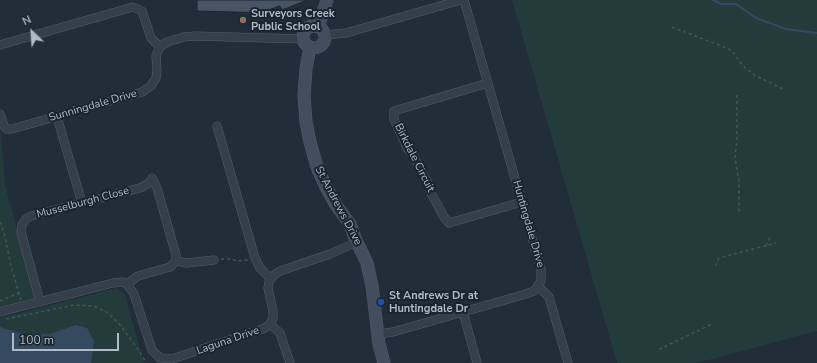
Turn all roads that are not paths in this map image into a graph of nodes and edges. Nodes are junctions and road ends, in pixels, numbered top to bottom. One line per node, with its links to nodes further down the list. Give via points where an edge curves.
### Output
1 (327, 0): 4 (street)
2 (461, 0): 4 (street, via 346,33)
3 (464, 0): 8 (street, Huntingdale Drive)
4 (321, 31): 5 (street, via 312,26 304,32); 5 (street, via 324,41 320,46)
5 (303, 39): 7 (street, via 191,36 166,42); 14 (street, St Andrews Drive, via 306,122 311,147 326,187 350,224)
6 (0, 45): 7 (street, via 136,5 142,11 150,38)
7 (160, 47): 10 (street, Sunningdale Drive, via 156,56 156,78 147,90)
8 (488, 83): 12 (street, Huntingdale Drive); 12 (street, Birkdale Circuit, via 394,110 394,119 449,224)
9 (0, 114): 10 (street, Sunningdale Drive, via 3,124 9,129)
10 (57, 117): 13 (street)
11 (217, 126): 17 (street, via 255,258 260,268)
12 (522, 202): 19 (street, Huntingdale Drive, via 541,269)
13 (82, 203): 16 (street, Musselburgh Close, via 140,188 152,178 157,188); 20 (street, Musselburgh Close, via 28,217 22,225 21,232)
14 (357, 242): 17 (street, via 330,254 280,270); 24 (street, St Andrews Drive, via 369,270)
15 (214, 260): 16 (street)
16 (176, 261): 18 (street, via 170,267 140,276)
17 (271, 279): 23 (street, Laguna Drive, via 268,292 273,318)
18 (127, 284): 20 (street, via 118,282); 25 (street, Laguna Drive, via 134,294 150,345)
19 (538, 286): 21 (street, via 526,294); 29 (street, via 549,297)
20 (40, 302): 22 (street, via 23,306)
21 (463, 312): 24 (street); 28 (street)
22 (3, 316)
23 (270, 324): 25 (street, Laguna Drive, via 261,330 172,359); 26 (street, via 280,333)
24 (378, 334): 27 (street, St Andrews Drive)
25 (160, 360)
26 (290, 363)
27 (384, 363)
28 (478, 363)
29 (568, 363)

